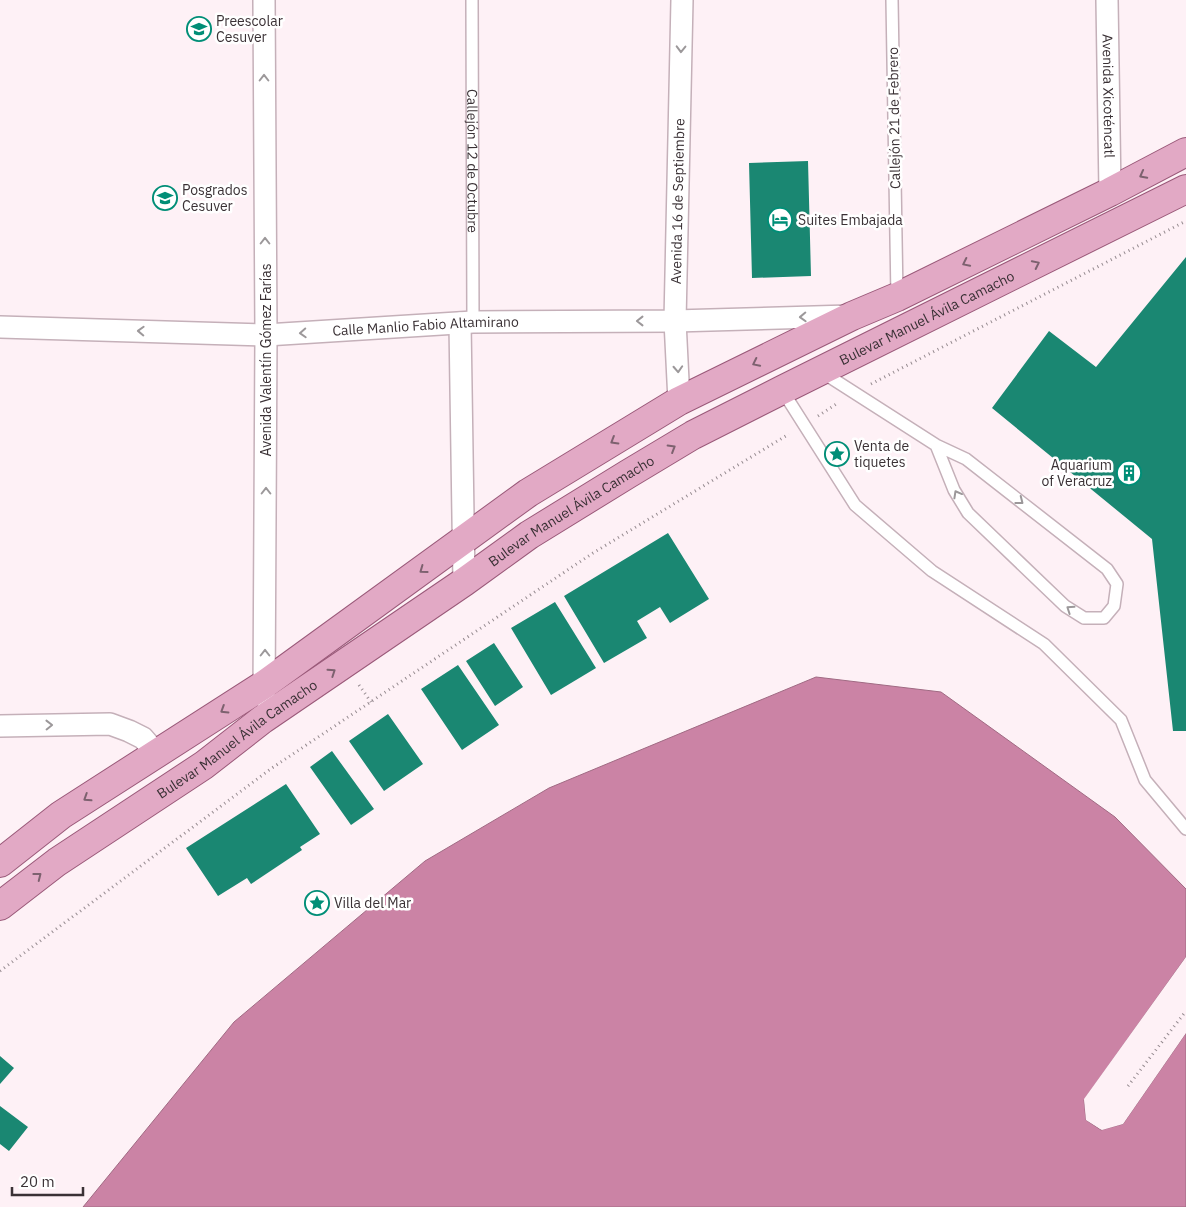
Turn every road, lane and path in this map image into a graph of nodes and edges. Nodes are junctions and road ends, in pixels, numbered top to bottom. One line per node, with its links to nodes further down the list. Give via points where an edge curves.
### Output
1 (264, 0): 15 (street, Avenida Valentín Gómez Farías, one-way to 1)
2 (472, 0): 13 (lane, Callejón 12 de Octubre)
3 (682, 0): 12 (street, Avenida 16 de Septiembre, one-way to 12)
4 (892, 0): 10 (lane, Callejón 21 de Febrero)
5 (1107, 0): 8 (street, Avenida Xicoténcatl)
6 (1186, 152): 8 (main road, Bulevar Manuel Ávila Camacho, one-way to 8)
7 (1186, 189): 16 (main road, Bulevar Manuel Ávila Camacho, one-way to 7)
8 (1110, 192): 10 (main road, Bulevar Manuel Ávila Camacho, one-way to 10)
9 (1186, 221): 18 (path)
10 (897, 297): 11 (main road, Bulevar Manuel Ávila Camacho)
11 (852, 316): 12 (street, Calle Manlio Fabio Altamirano, one-way to 12); 19 (main road, Bulevar Manuel Ávila Camacho, one-way to 19)
12 (675, 321): 13 (street, Calle Manlio Fabio Altamirano, one-way to 13); 19 (street, Avenida 16 de Septiembre, one-way to 19)
13 (466, 322): 15 (street, Calle Manlio Fabio Altamirano, one-way to 15); 22 (street, Callejón 12 de Octubre)
14 (0, 327): 15 (street, Calle Manlio Fabio Altamirano, one-way to 14)
15 (266, 335): 24 (street, Avenida Valentín Gómez Farías, one-way to 15)
16 (819, 371): 17 (main road, Bulevar Manuel Ávila Camacho); 18 (lane)
17 (782, 390): 20 (lane); 23 (main road, Bulevar Manuel Ávila Camacho, one-way to 17, via 529,535 628,474 693,435)
18 (854, 392): 20 (path); 21 (lane)
19 (680, 401): 22 (main road, Bulevar Manuel Ávila Camacho, one-way to 22, via 528,493)
20 (804, 425): 28 (lane, via 855,505 932,571 1044,644 1120,720 1145,780); 31 (path, via 593,553 272,768)
21 (936, 445): 21 (lane, one-way to 21, via 966,459 1107,569 1117,584 1114,606 1104,618 1084,618 1065,606 968,513 954,490)
22 (463, 541): 23 (street, Callejón 12 de Octubre); 24 (main road, Bulevar Manuel Ávila Camacho, one-way to 24)
23 (464, 582): 25 (main road, Bulevar Manuel Ávila Camacho, one-way to 23)
24 (265, 684): 25 (street, Avenida Valentín Gómez Farías); 27 (main road, Bulevar Manuel Ávila Camacho, one-way to 27)
25 (263, 720): 30 (main road, Bulevar Manuel Ávila Camacho, one-way to 25, via 57,862 204,765)
26 (0, 726): 27 (street, one-way to 27, via 110,724 143,738)
27 (156, 753): 29 (main road, Bulevar Manuel Ávila Camacho, one-way to 29, via 61,815)
28 (1186, 829)
29 (0, 863)
30 (0, 906)
31 (0, 971)
32 (1186, 1011): 33 (path)
33 (1128, 1086)

